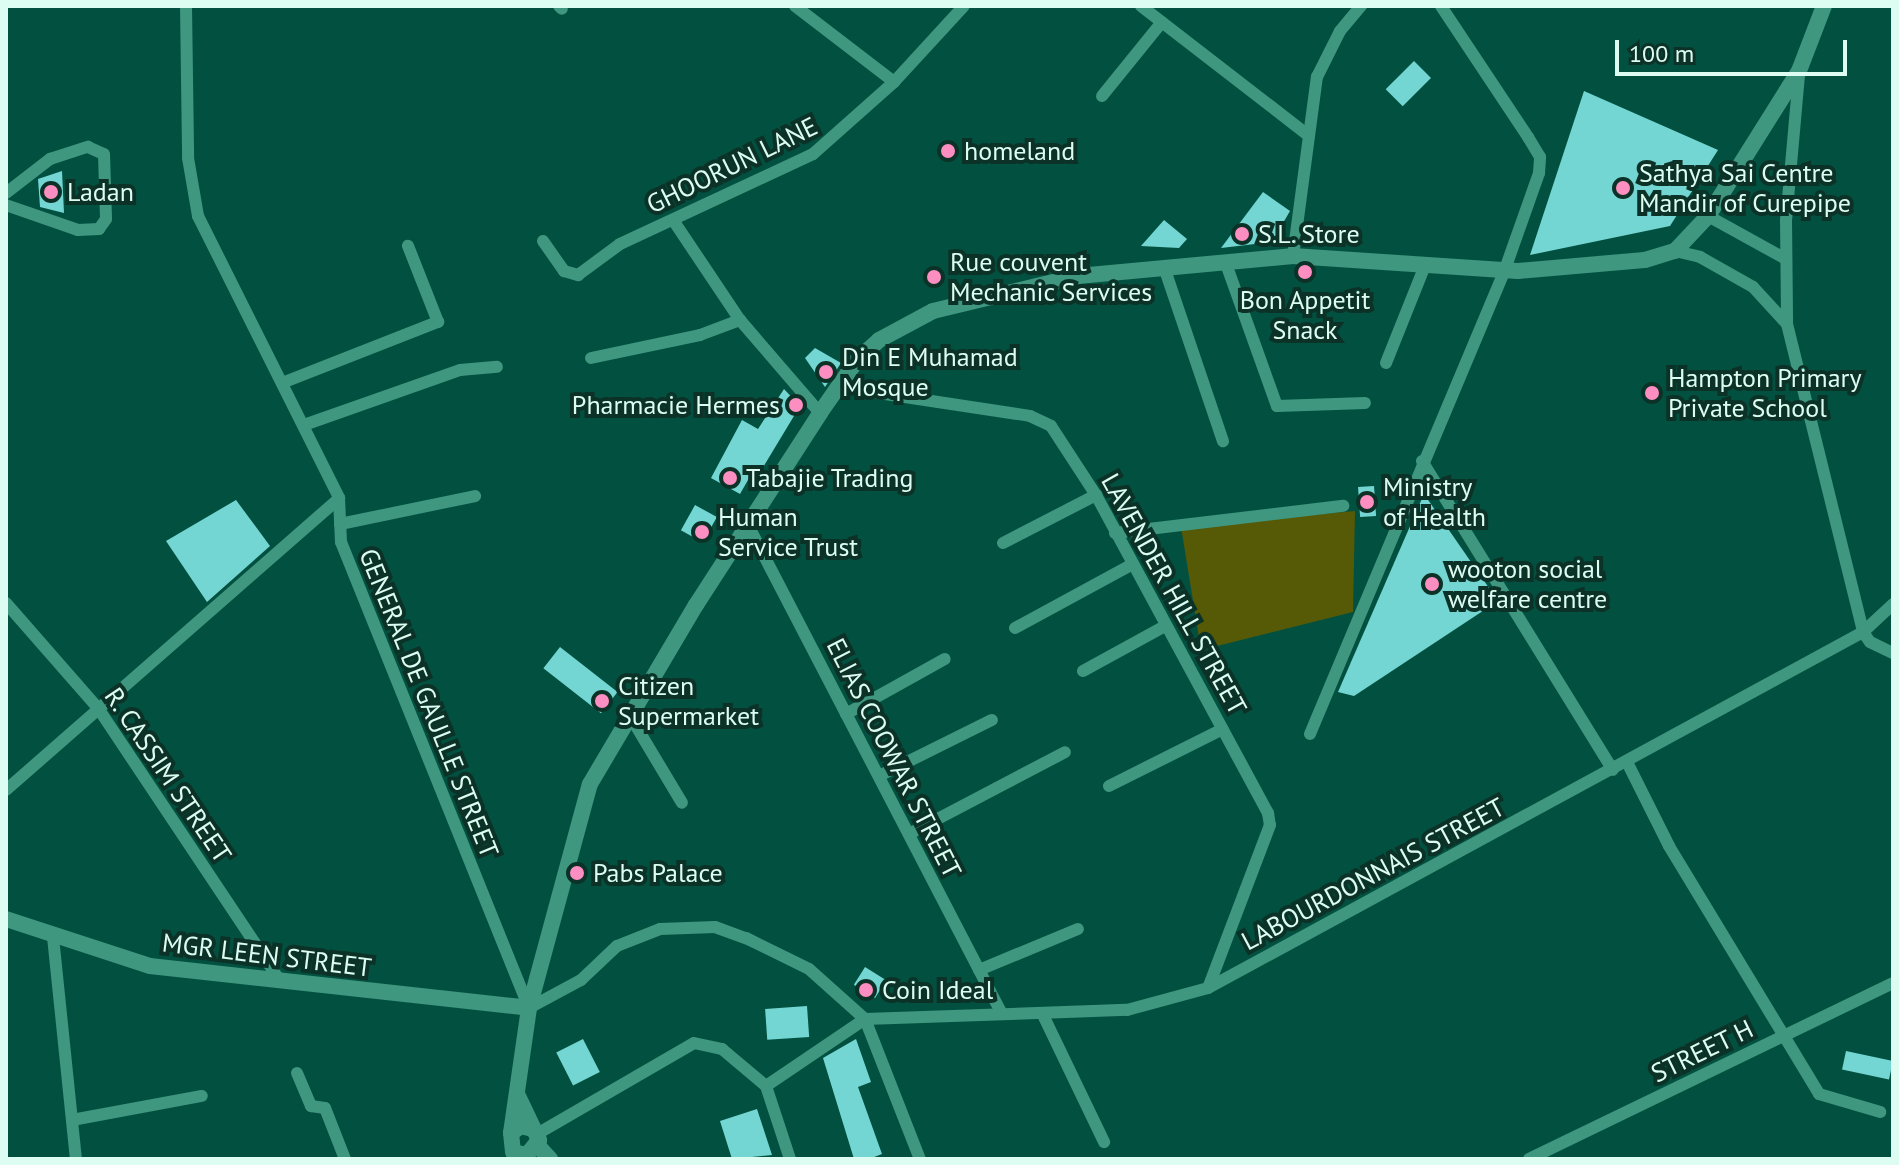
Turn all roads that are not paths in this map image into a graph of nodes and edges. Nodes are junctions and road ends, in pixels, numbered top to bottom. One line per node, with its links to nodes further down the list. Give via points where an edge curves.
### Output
1 (186, 6): 31 (street, GENERAL DE GAULLE STREET, via 191,192 198,216)
2 (795, 6): 10 (street)
3 (964, 6): 10 (street, GHOORUN LANE)
4 (1141, 6): 8 (street)
5 (1361, 6): 12 (street, via 1321,62)
6 (1441, 6): 25 (street, via 1540,157)
7 (1824, 6): 9 (main road)
8 (1162, 22): 11 (street); 12 (street)
9 (1799, 71): 15 (main road); 21 (street)
10 (894, 82): 16 (street, GHOORUN LANE, via 813,154)
11 (1102, 96)
12 (1309, 136): 20 (street)
13 (6, 193): 14 (street, via 50,159 88,147 104,154 106,219 99,229 78,230)
14 (6, 205)
15 (1708, 216): 19 (main road); 21 (street)
16 (673, 220): 17 (street, GHOORUN LANE, via 620,244 578,275 564,271); 26 (street)
17 (543, 241)
18 (408, 246): 31 (street, via 438,322)
19 (1675, 251): 25 (main road, via 1645,260); 27 (street, via 1700,257 1753,287)
20 (1293, 256): 22 (main road); 24 (main road)
21 (1786, 259): 27 (street)
22 (1225, 261): 23 (main road); 33 (street, via 1277,406)
23 (1164, 267): 32 (main road, via 1035,284 933,311 879,340); 36 (street)
24 (1424, 268): 25 (main road); 29 (street)
25 (1504, 272): 37 (street)
26 (740, 320): 28 (street, via 700,335); 34 (street)
27 (1787, 324): 51 (street)
28 (591, 358)
29 (1386, 363)
30 (497, 367): 35 (street, via 460,370)
31 (282, 383): 35 (street, GENERAL DE GAULLE STREET)
32 (839, 387): 34 (main road); 38 (street, LAVENDER HILL STREET, via 1030,416 1051,426)
33 (1365, 403)
34 (820, 413): 43 (main road)
35 (304, 425): 40 (street, GENERAL DE GAULLE STREET)
36 (1223, 441)
37 (1422, 461): 60 (street); 63 (street)
38 (1096, 495): 44 (street, LAVENDER HILL STREET); 45 (street)
39 (475, 496): 42 (street)
40 (339, 498): 42 (street, GENERAL DE GAULLE STREET); 55 (street)
41 (1343, 506): 44 (street)
42 (340, 524): 76 (street, GENERAL DE GAULLE STREET, via 341,542)
43 (748, 525): 56 (street, ELIAS COOWAR STREET); 57 (main road)
44 (1115, 533): 46 (street, LAVENDER HILL STREET)
45 (1003, 543)
46 (1131, 565): 49 (street, LAVENDER HILL STREET); 50 (street)
47 (6, 603): 55 (street, R. CASSIM STREET)
48 (1893, 604): 51 (street, LABOURDONNAIS STREET)
49 (1163, 627): 54 (street); 59 (street, LAVENDER HILL STREET)
50 (1015, 628)
51 (1863, 632): 52 (street, via 1870,642); 62 (street, LABOURDONNAIS STREET)
52 (1893, 653)
53 (945, 659): 56 (street)
54 (1083, 671)
55 (98, 708): 66 (street); 73 (street, R. CASSIM STREET)
56 (846, 714): 64 (street, ELIAS COOWAR STREET)
57 (630, 716): 67 (street); 76 (main road, via 590,784 578,818)
58 (992, 720): 64 (street)
59 (1223, 729): 65 (street); 75 (street, LAVENDER HILL STREET, via 1260,794 1270,825)
60 (1310, 734)
61 (1065, 752): 68 (street)
62 (1627, 762): 63 (street, LABOURDONNAIS STREET); 80 (street, via 1669,846)
63 (1613, 770): 75 (street, LABOURDONNAIS STREET)
64 (879, 776): 68 (street, ELIAS COOWAR STREET)
65 (1109, 786)
66 (6, 790)
67 (682, 803)
68 (909, 834): 72 (street, ELIAS COOWAR STREET)
69 (6, 919): 71 (main road, MGR LEEN STREET)
70 (1078, 929): 72 (street)
71 (53, 937): 73 (main road, MGR LEEN STREET, via 150,966); 86 (street)
72 (979, 970): 77 (street, ELIAS COOWAR STREET)
73 (281, 982): 76 (main road, MGR LEEN STREET)
74 (1893, 983): 80 (street, STREET H)
75 (1208, 988): 78 (street, LABOURDONNAIS STREET, via 1127,1010)
76 (529, 1008): 79 (street, via 581,980 617,946 687,925 715,927 798,963 833,986); 83 (main road)
77 (1001, 1012): 78 (street, LABOURDONNAIS STREET); 79 (street, LABOURDONNAIS STREET)
78 (1043, 1015): 88 (street)
79 (865, 1019): 82 (street); 94 (street)
80 (1785, 1035): 85 (street, via 1819,1094); 95 (street, STREET H)
81 (297, 1073): 91 (street, via 311,1106 325,1108)
82 (766, 1086): 87 (street, via 722,1049 694,1043); 93 (street)
83 (518, 1095): 87 (main road); 89 (main road)
84 (202, 1096): 86 (street)
85 (1880, 1112)
86 (72, 1120): 90 (street)
87 (536, 1136): 89 (main road, via 521,1126); 89 (main road, via 527,1155); 92 (main road)
88 (1104, 1142)
89 (508, 1146)
90 (76, 1159)
91 (345, 1159)
92 (550, 1159)
93 (790, 1159)
94 (920, 1159)
95 (1529, 1159)

